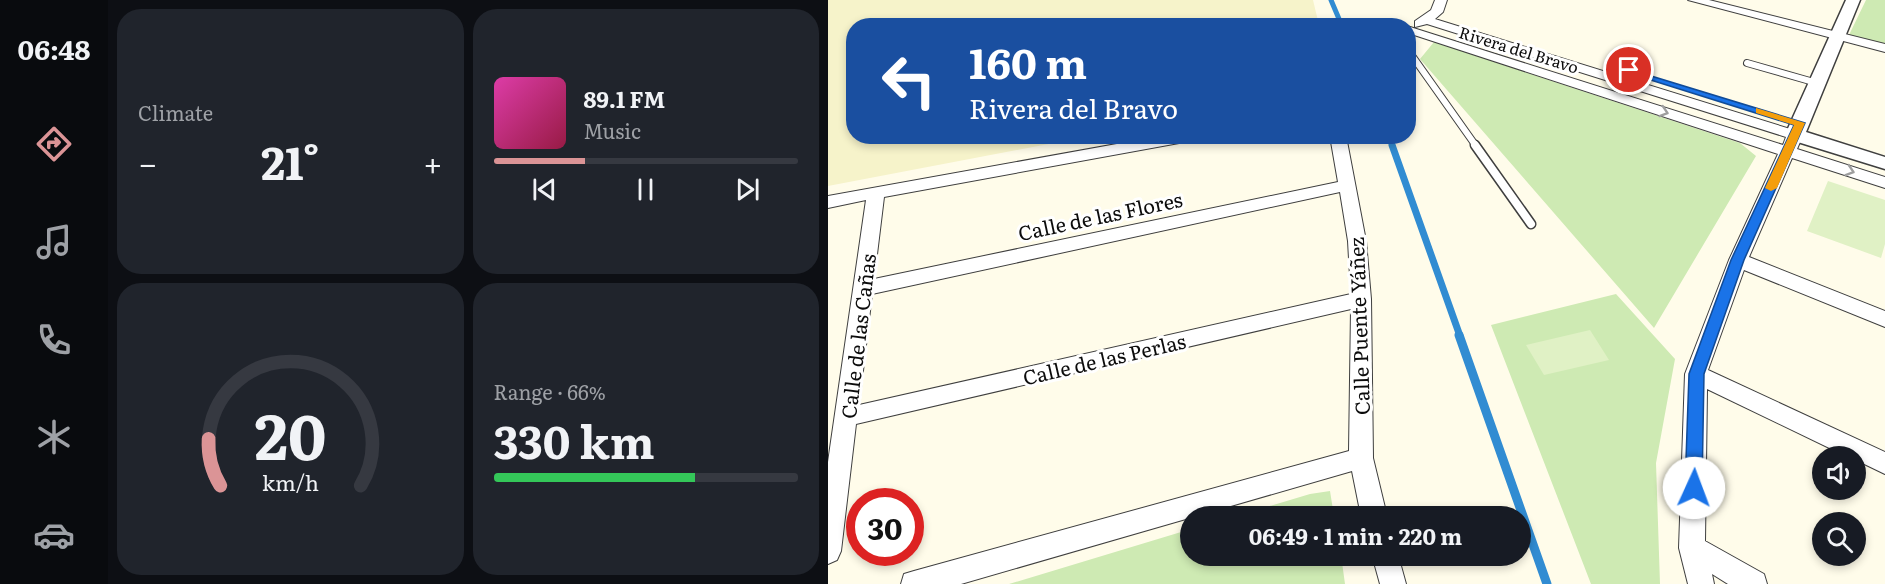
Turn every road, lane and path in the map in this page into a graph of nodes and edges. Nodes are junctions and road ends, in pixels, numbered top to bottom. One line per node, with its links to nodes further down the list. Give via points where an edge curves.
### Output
1 (1694, 0): 6 (street)
2 (1853, 0): 6 (street)
3 (1435, 11): 4 (street, Rivera del Bravo); 11 (street, Rivera del Bravo)
4 (1416, 24)
5 (1416, 31): 11 (street, one-way to 11)
6 (1838, 36): 7 (street); 10 (street)
7 (1885, 48)
8 (1416, 61): 20 (lane)
9 (1747, 63): 10 (lane)
10 (1817, 83): 11 (street)
11 (1794, 137): 14 (street, Rivera del Bravo); 15 (street, Rivera del Bravo); 16 (street, one-way to 16); 21 (street)
12 (1147, 144): 18 (street)
13 (1340, 144): 17 (street, Calle Puente Yáñez)
14 (1885, 149)
15 (1885, 164)
16 (1885, 183)
17 (1348, 185): 22 (street, Calle de las Flores); 23 (street, Calle Puente Yáñez)
18 (876, 194): 19 (street); 22 (street, Calle de las Cañas)
19 (828, 202)
20 (1531, 224)
21 (1738, 260): 24 (street); 25 (street)
22 (862, 289): 26 (street, Calle de las Cañas)
23 (1361, 299): 26 (street, Calle de las Perlas); 27 (street, Calle Puente Yáñez)
24 (1885, 319)
25 (1696, 374): 28 (street); 30 (street)
26 (847, 417): 31 (street, Calle de las Cañas)
27 (1361, 458): 29 (street, Calle Puente Yáñez); 33 (street)
28 (1885, 463)
29 (1372, 506)
30 (1692, 548): 35 (street); 36 (street)
31 (828, 551)
32 (1388, 566): 34 (street)
33 (914, 584)
34 (1394, 584)
35 (1701, 584)
36 (1755, 584)

